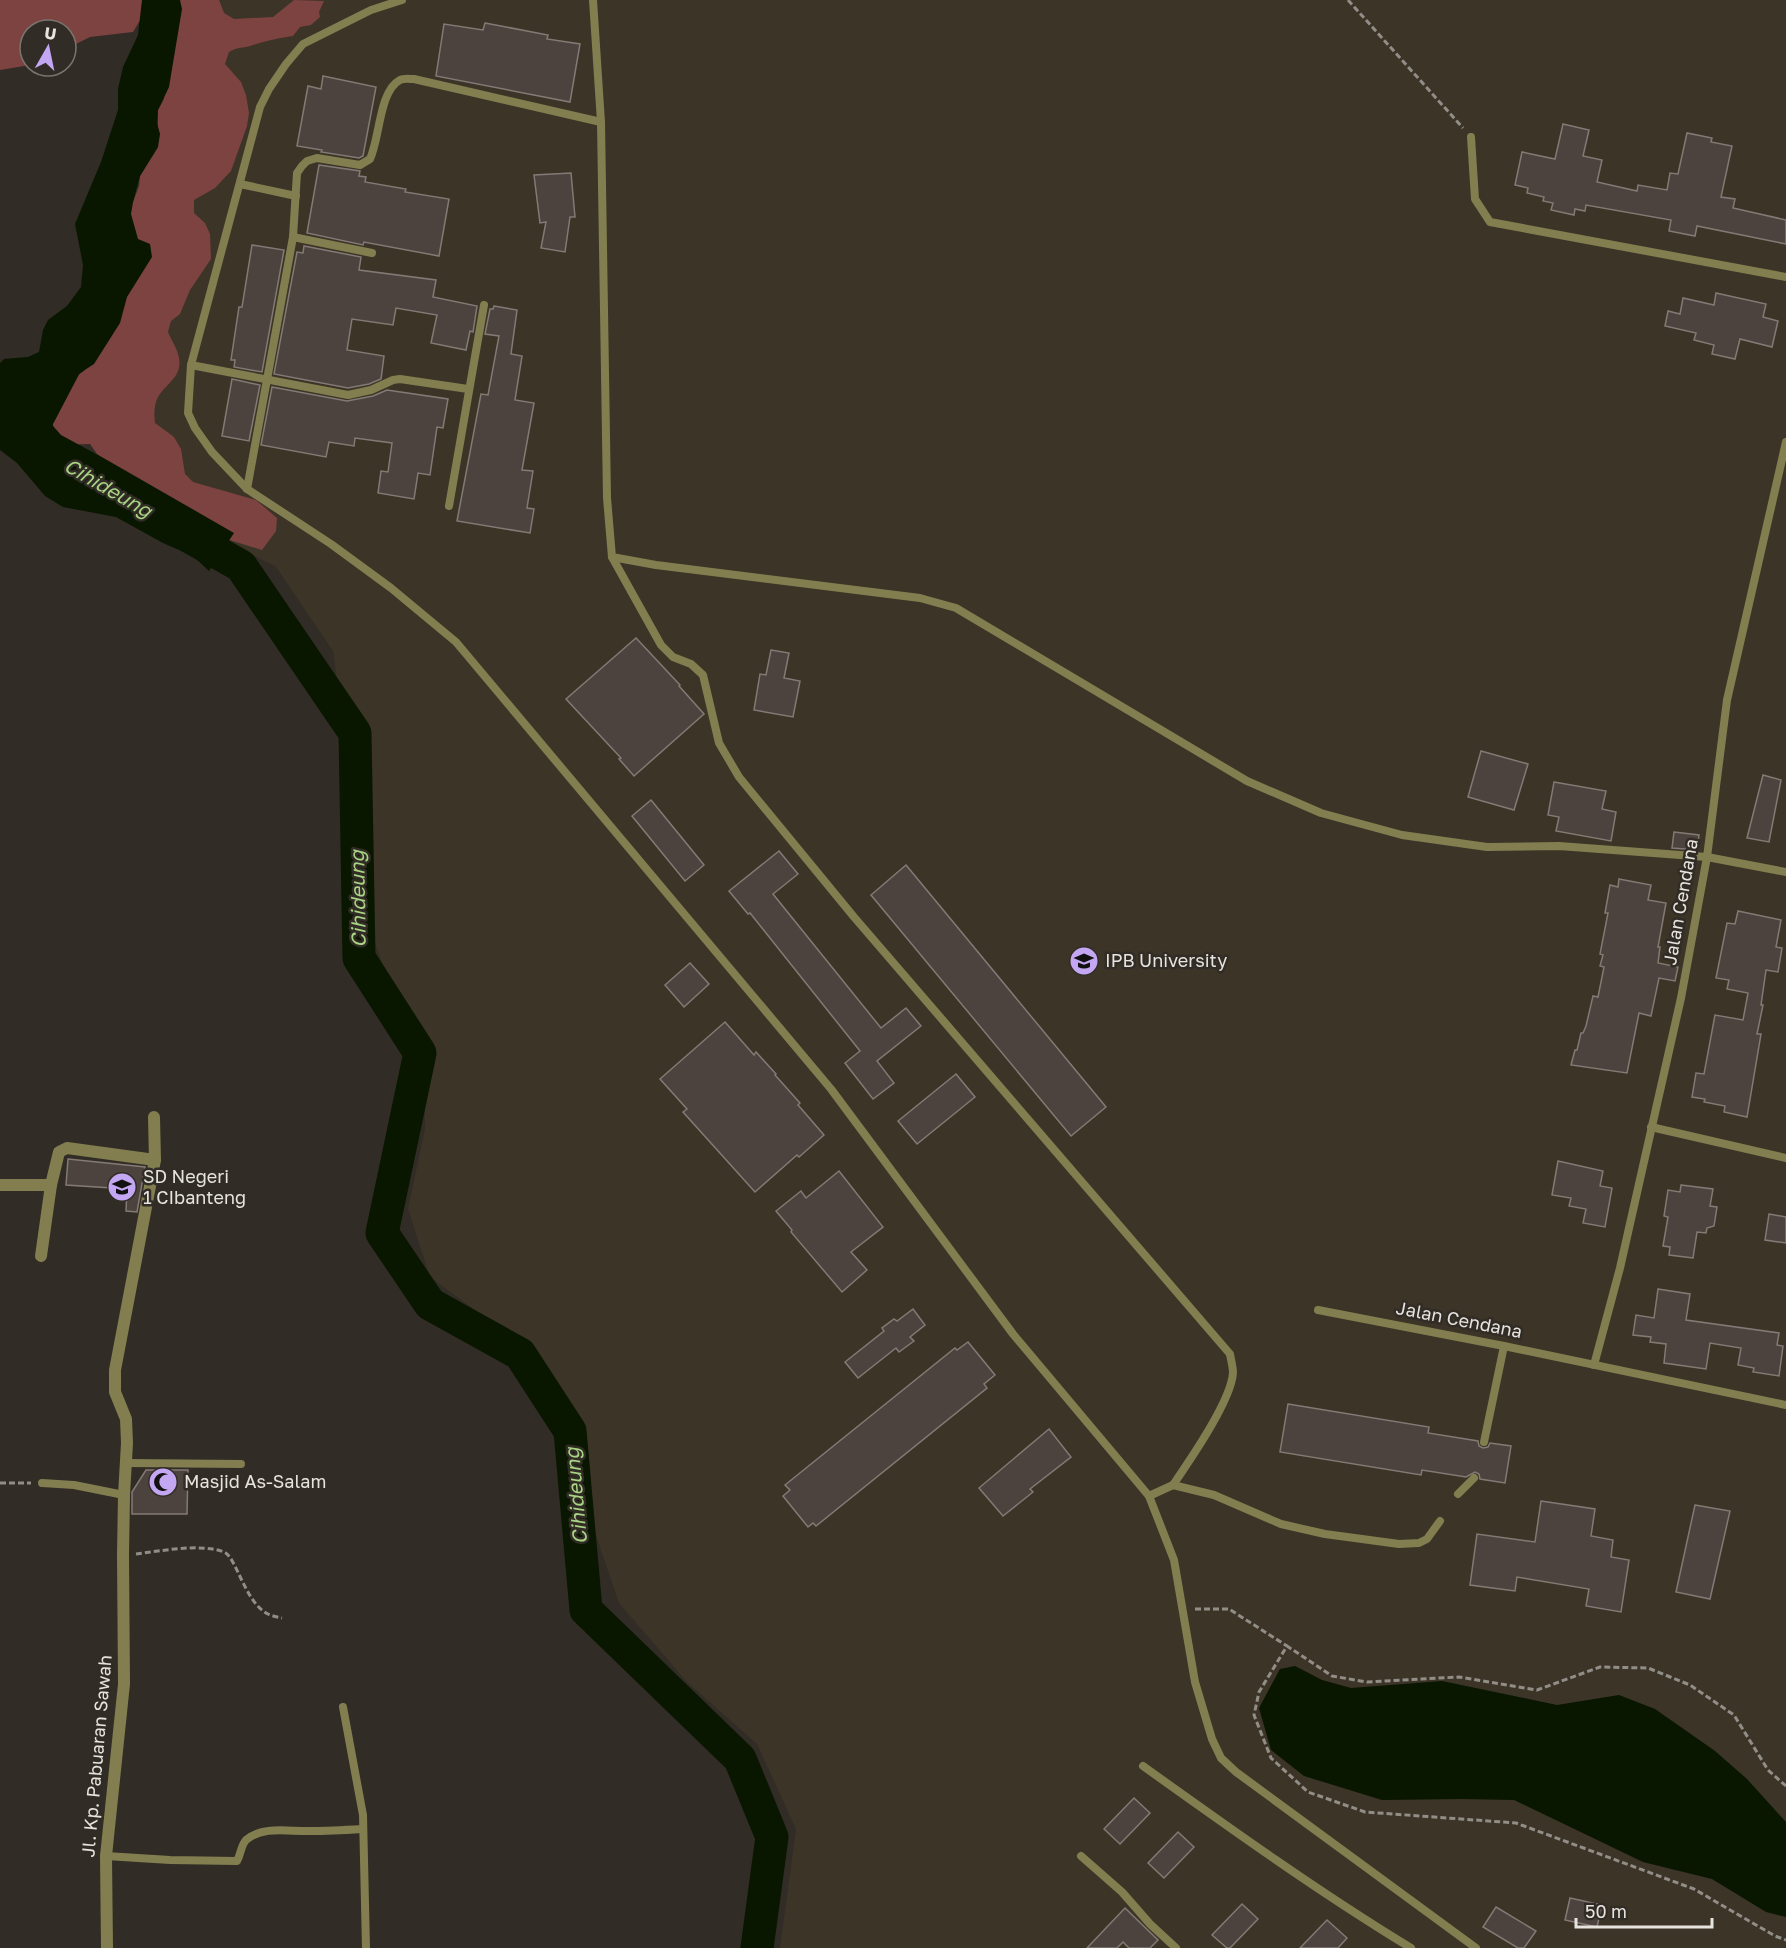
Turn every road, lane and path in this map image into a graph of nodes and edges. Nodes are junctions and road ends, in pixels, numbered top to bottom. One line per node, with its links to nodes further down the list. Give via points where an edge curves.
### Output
1 (402, 0): 6 (lane, via 371,10 303,44 268,89)
2 (593, 0): 4 (lane)
3 (1348, 0): 5 (path)
4 (601, 122): 7 (lane, via 402,79 387,95 370,159 360,165 317,158 307,161 297,173); 18 (lane, via 607,498)
5 (1471, 137): 10 (lane, via 1475,199 1490,222)
6 (240, 184): 7 (lane); 12 (lane)
7 (296, 196): 8 (lane)
8 (293, 237): 9 (lane); 13 (lane)
9 (372, 253)
10 (1786, 277)
11 (484, 305): 14 (lane)
12 (191, 365): 13 (lane); 16 (lane, via 188,413 212,452)
13 (267, 379): 14 (lane, via 348,394 400,379); 16 (lane)
14 (468, 389): 17 (lane)
15 (1786, 442): 19 (lane, Jalan Cendana, via 1727,700)
16 (247, 489): 41 (lane, via 392,588 456,642 831,1089 1013,1334)
17 (449, 506)
18 (612, 557): 19 (lane, via 920,598 956,608 1247,781 1321,813 1402,835 1487,847 1559,846); 38 (lane, via 661,645 703,675 719,743 739,777 1230,1354 1233,1373 1227,1396)
19 (1707, 857): 20 (lane); 22 (lane, Jalan Cendana, via 1681,998)
20 (1786, 872)
21 (154, 1117): 24 (street, Jl. Kp. Pabuaran Sawah)
22 (1651, 1127): 23 (lane); 30 (lane, Jalan Cendana)
23 (1786, 1158)
24 (155, 1160): 26 (street, via 68,1148 59,1152); 33 (street, Jl. Kp. Pabuaran Sawah, via 115,1370 116,1392 126,1419)
25 (0, 1185): 26 (street)
26 (51, 1185): 27 (street)
27 (41, 1256)
28 (1318, 1310): 29 (lane, Jalan Cendana)
29 (1504, 1346): 30 (lane, Jalan Cendana); 32 (lane)
30 (1594, 1365): 31 (lane, Jalan Cendana)
31 (1786, 1405)
32 (1484, 1442)
33 (126, 1463): 34 (lane); 40 (street, Jl. Kp. Pabuaran Sawah)
34 (241, 1464)
35 (1474, 1478): 39 (lane)
36 (0, 1483): 37 (path)
37 (42, 1483): 40 (lane)
38 (1173, 1485): 41 (lane); 42 (lane, via 1214,1494 1281,1524 1324,1534 1419,1543 1428,1539)
39 (1458, 1494)
40 (124, 1495): 43 (street, Jl. Kp. Pabuaran Sawah)
41 (1149, 1496): 44 (lane, via 1174,1560)
42 (1440, 1521)
43 (123, 1556): 45 (path, via 191,1549 224,1551 230,1555 250,1596 267,1614); 51 (street, Jl. Kp. Pabuaran Sawah, via 124,1684)
44 (1183, 1609): 46 (path, via 1228,1609); 58 (lane, via 1196,1682 1221,1758)
45 (282, 1618)
46 (1287, 1646): 49 (path, via 1332,1676 1367,1682 1459,1677 1538,1690 1600,1667 1648,1668 1690,1685 1734,1715 1768,1770); 53 (path, via 1259,1692 1254,1714 1271,1758 1308,1792 1365,1812 1516,1823 1695,1889)
47 (343, 1707): 50 (lane)
48 (1143, 1766): 57 (lane, via 1280,1864)
49 (1786, 1786)
50 (363, 1829): 51 (lane, via 261,1833 243,1842 237,1861); 55 (lane)
51 (106, 1856): 54 (street, Jl. Kp. Pabuaran Sawah)
52 (1082, 1856): 56 (lane)
53 (1786, 1940)
54 (107, 1948)
55 (366, 1948)
56 (1176, 1948)
57 (1411, 1948)
58 (1476, 1948)

